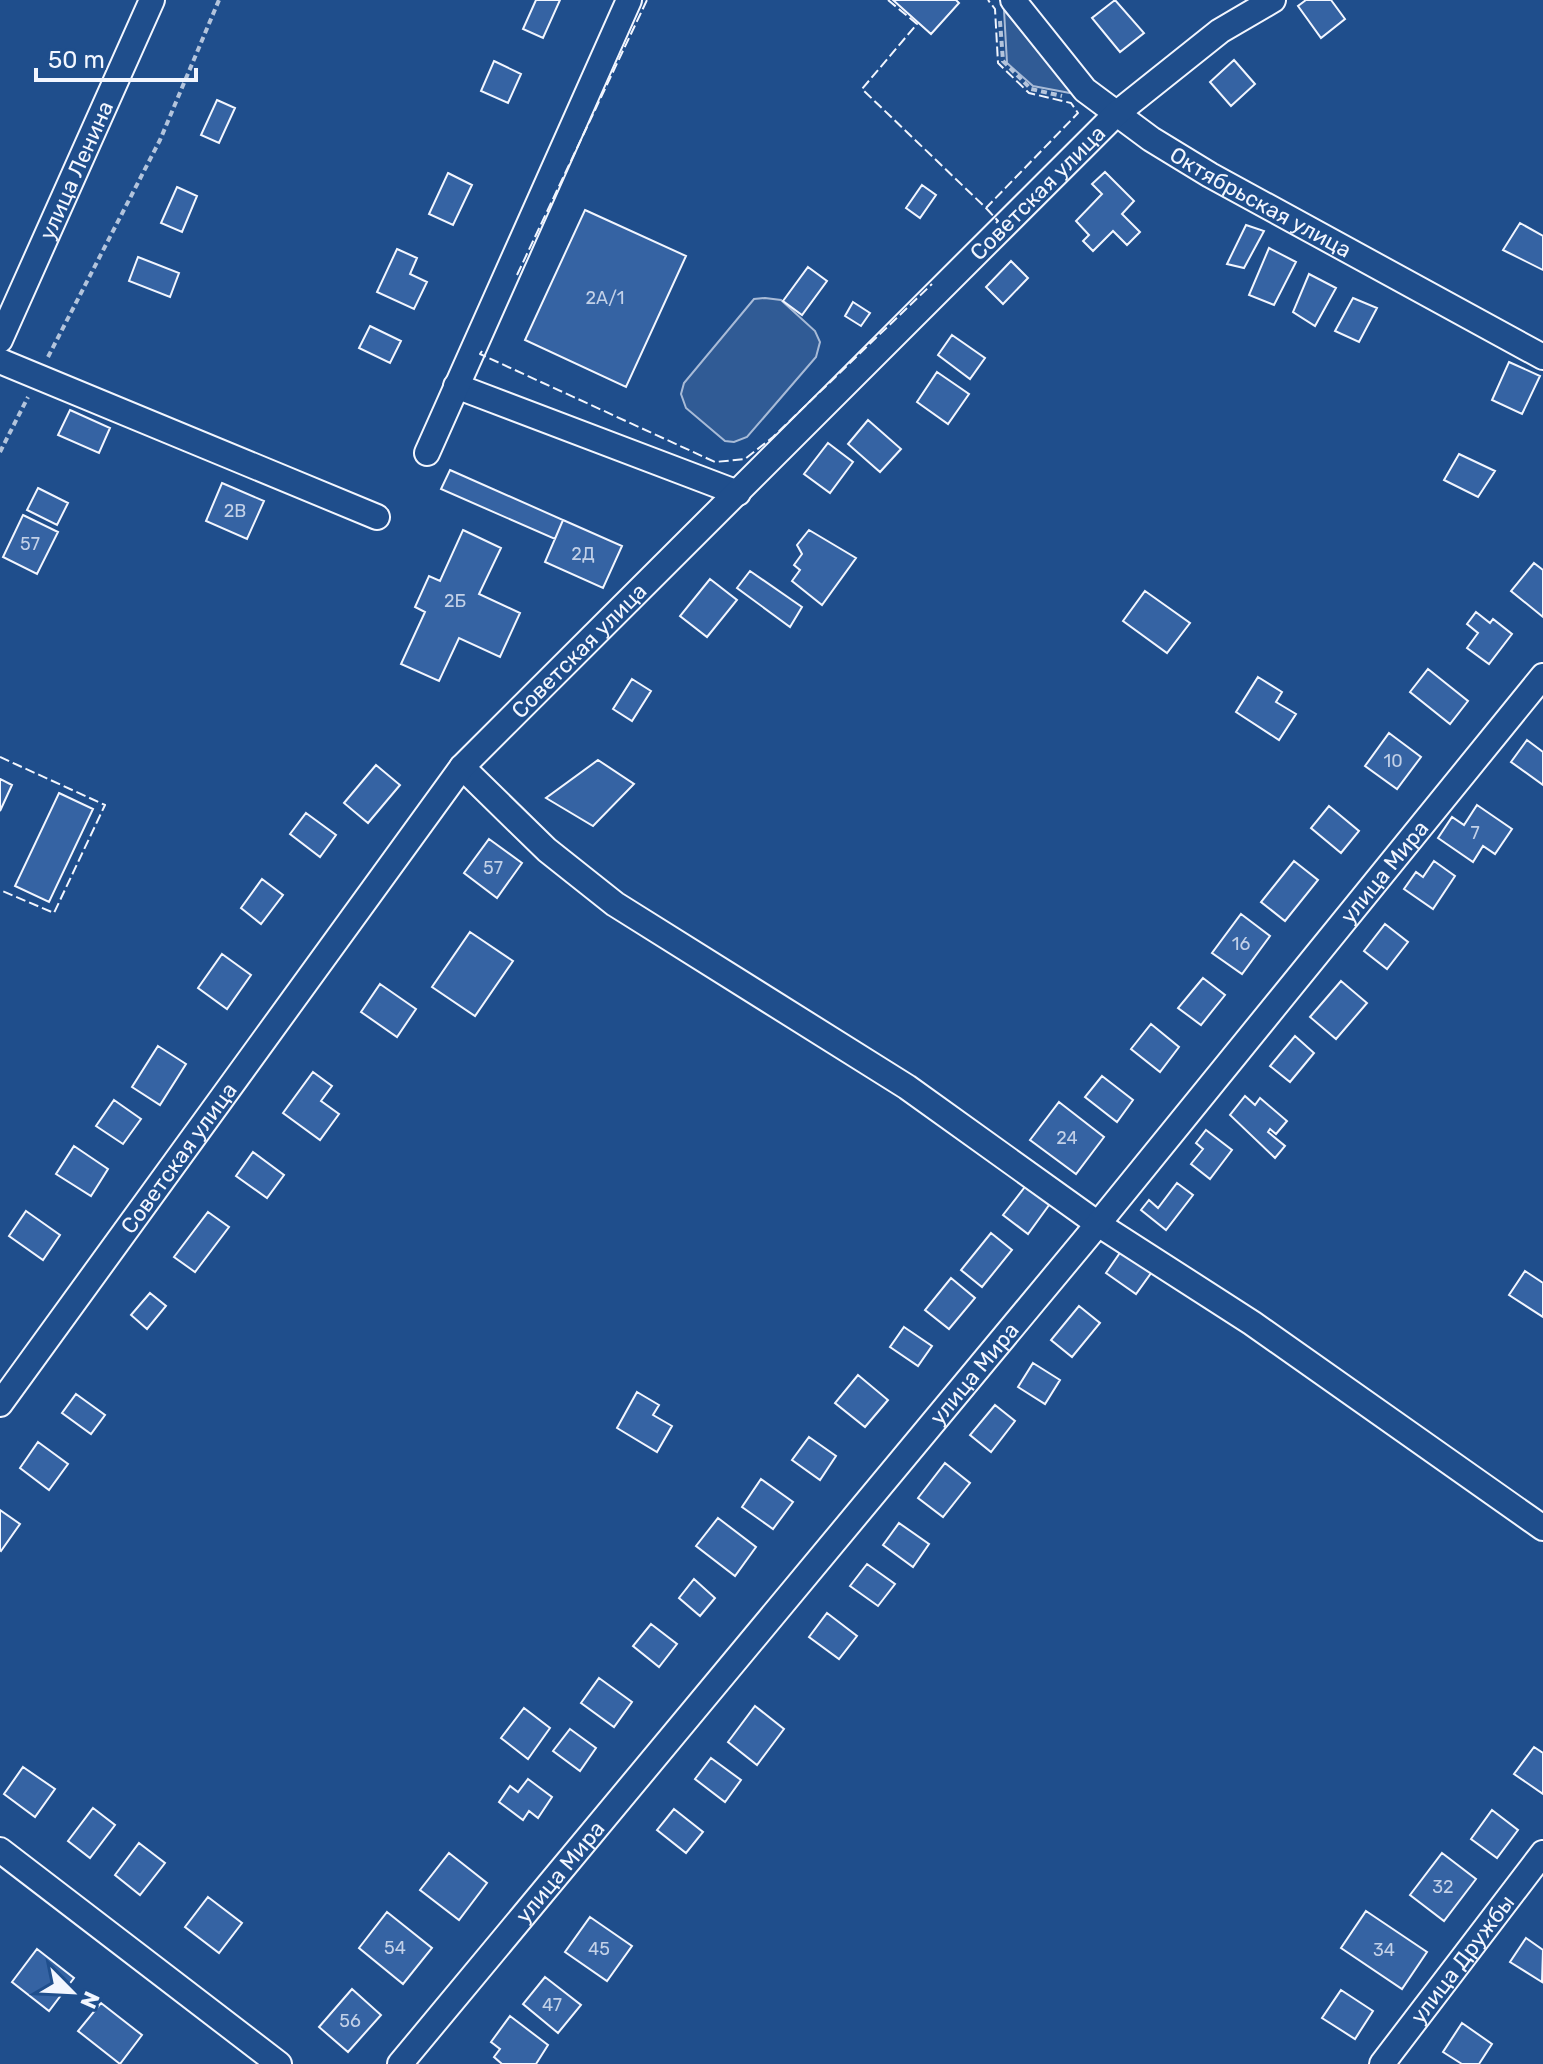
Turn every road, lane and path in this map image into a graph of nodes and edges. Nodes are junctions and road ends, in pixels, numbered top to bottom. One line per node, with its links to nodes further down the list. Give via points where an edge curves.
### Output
1 (152, 0): 7 (street, улица Ленина)
2 (219, 0): 10 (path, via 160,140)
3 (629, 0): 11 (street)
4 (1013, 0): 6 (street, Октябрьская улица, via 1085,90)
5 (1273, 0): 6 (street, Советская улица, via 1220,31)
6 (1116, 114): 8 (street, Октябрьская улица, via 1210,175); 14 (street, Советская улица)
7 (0, 340)
8 (1543, 357)
9 (0, 361): 10 (street)
10 (37, 377): 12 (path); 15 (street)
11 (456, 386): 13 (street); 14 (street)
12 (0, 452)
13 (427, 453)
14 (738, 493): 17 (street, Советская улица)
15 (377, 517)
16 (1543, 676): 18 (street, улица Мира)
17 (462, 767): 18 (street, via 547,850 615,904 907,1087); 19 (street, Советская улица)
18 (1098, 1224): 20 (street, via 1252,1323); 24 (street, улица Мира)
19 (0, 1404)
20 (1543, 1528)
21 (0, 1850): 23 (street)
22 (1543, 1853): 25 (street, улица Дружбы)
23 (279, 2064)
24 (400, 2064)
25 (1382, 2064)

